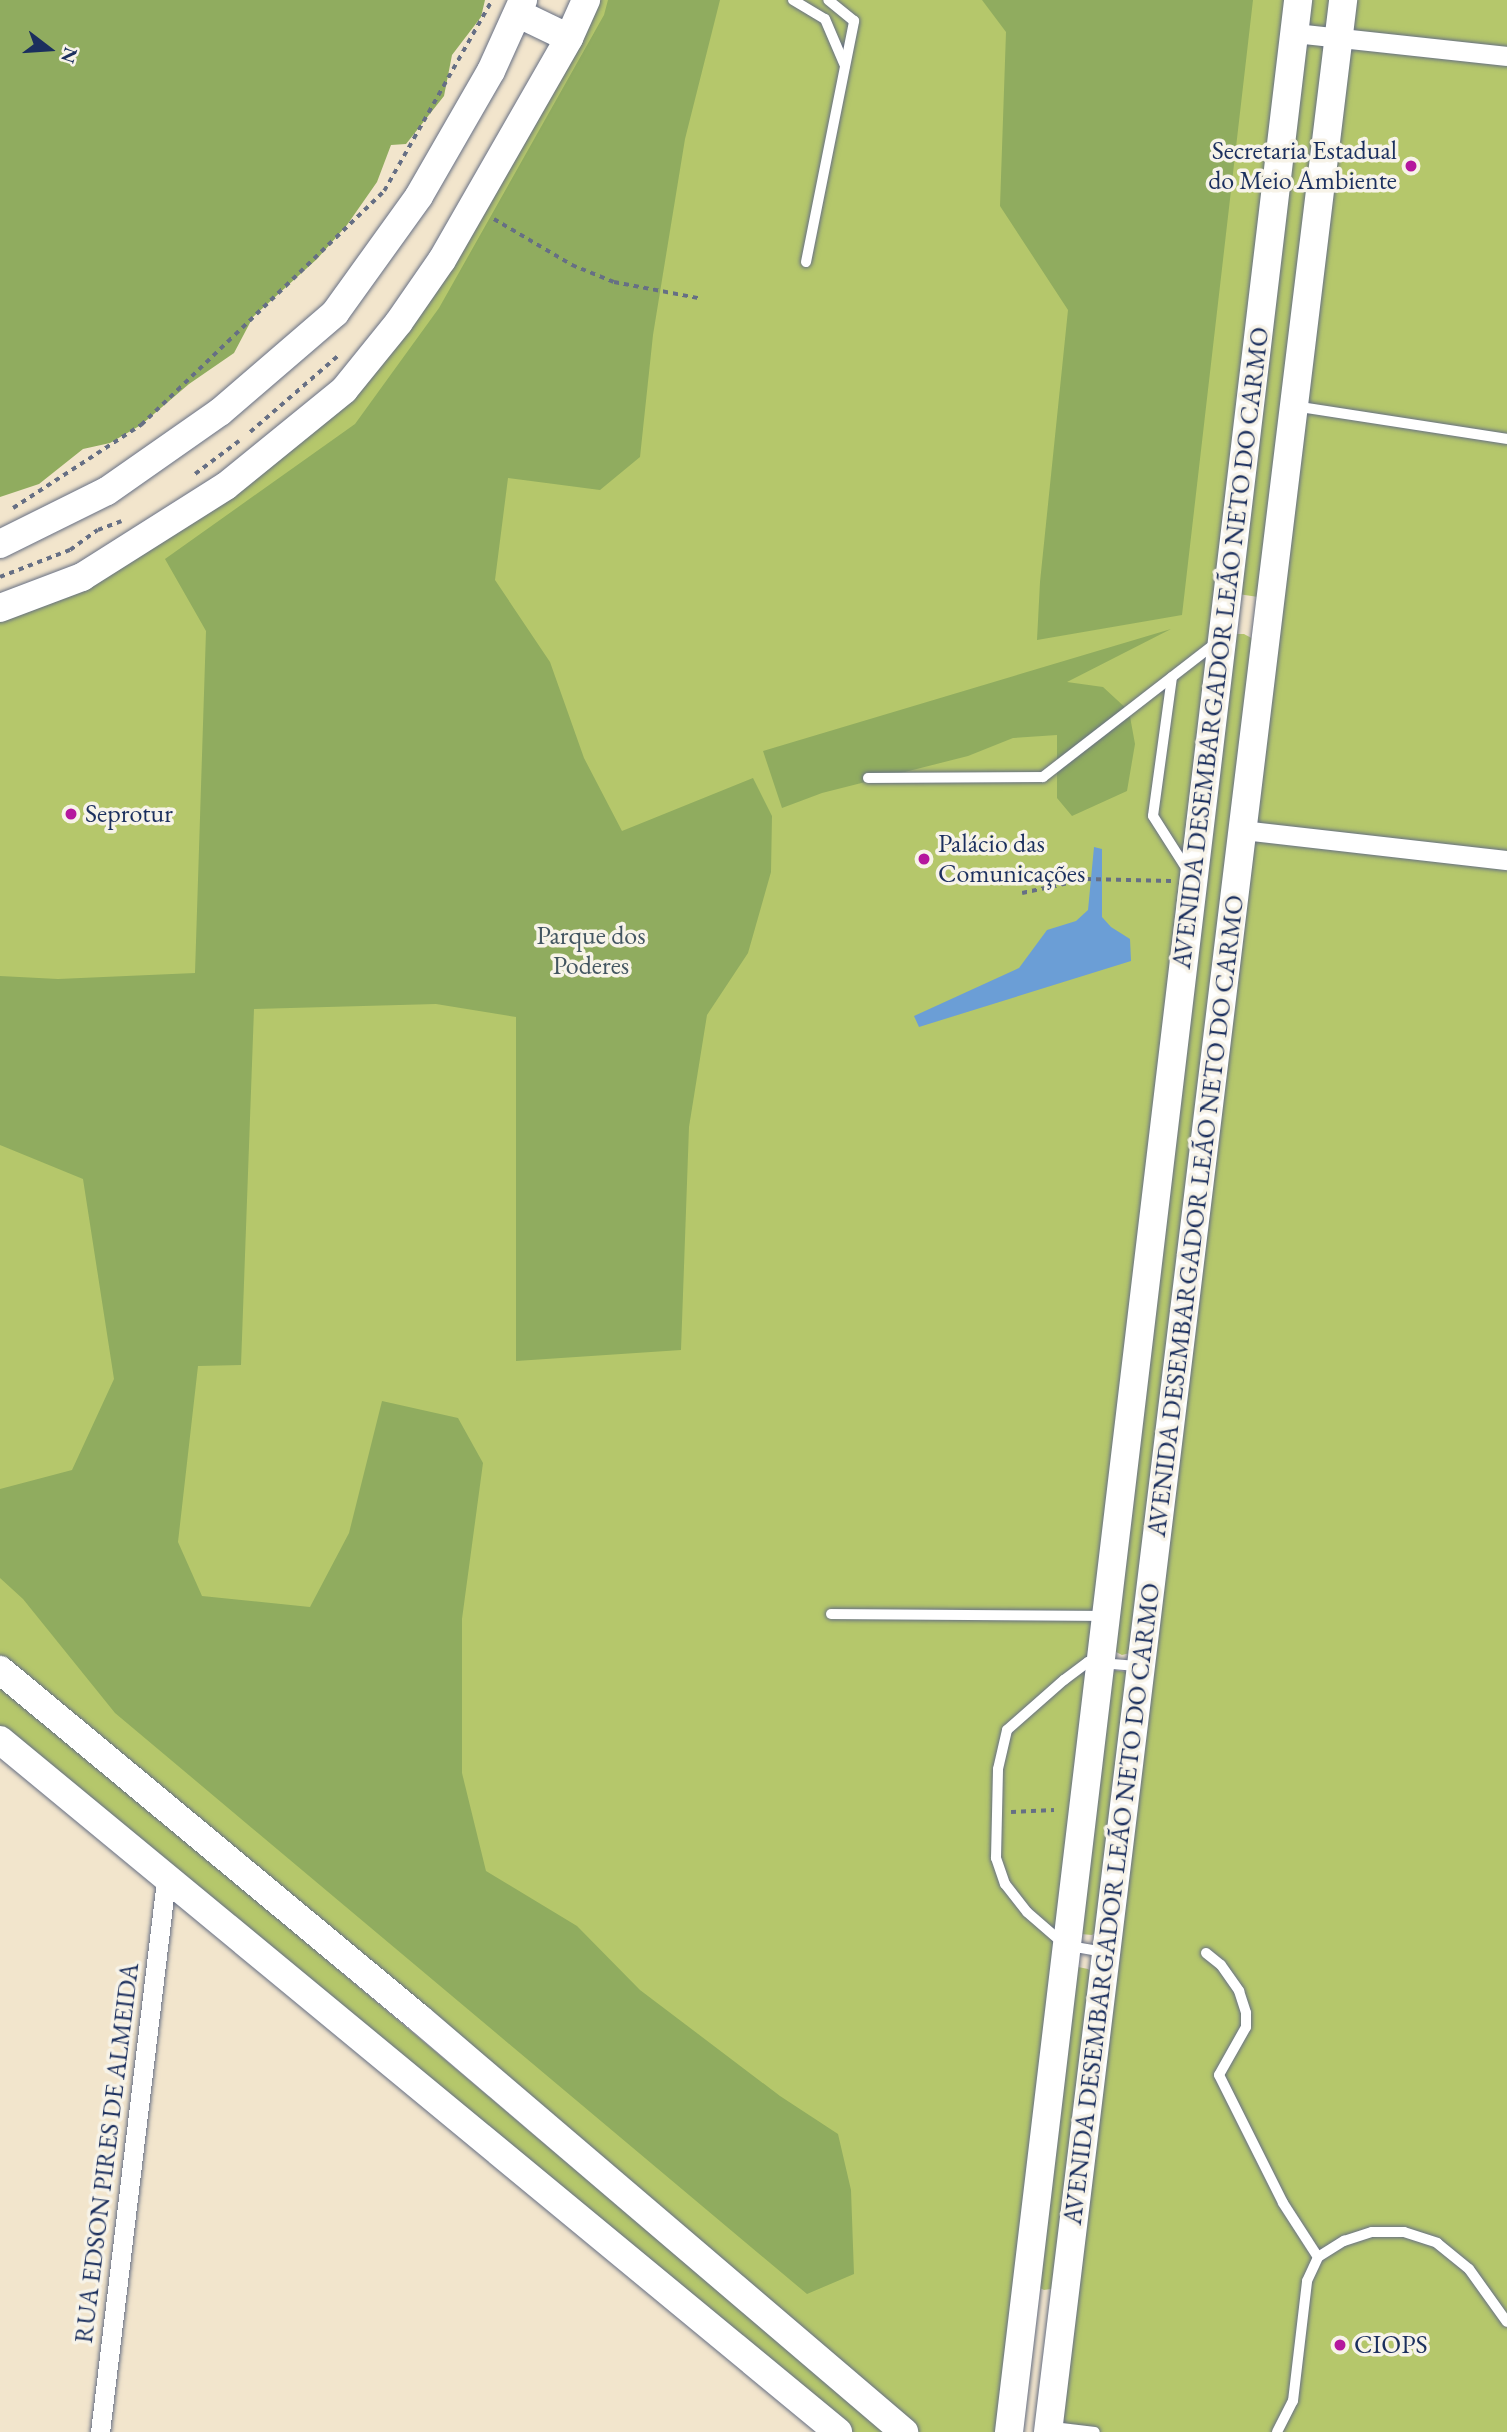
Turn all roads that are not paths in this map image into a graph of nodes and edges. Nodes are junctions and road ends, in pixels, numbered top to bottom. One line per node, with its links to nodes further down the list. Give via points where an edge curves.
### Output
1 (586, 0): 9 (main road)
2 (793, 0): 11 (lane, via 825,19)
3 (828, 0): 11 (lane, via 854,21)
4 (1298, 0): 7 (main road, AVENIDA DESEMBARGADOR LEÃO NETO DO CARMO)
5 (1343, 0): 8 (main road, AVENIDA DESEMBARGADOR LEÃO NETO DO CARMO)
6 (521, 7): 9 (main road); 15 (main road, via 491,71 419,196 335,313 220,412 107,491)
7 (1295, 33): 8 (street); 18 (main road, AVENIDA DESEMBARGADOR LEÃO NETO DO CARMO)
8 (1339, 37): 10 (street); 13 (main road, AVENIDA DESEMBARGADOR LEÃO NETO DO CARMO)
9 (569, 38): 16 (main road, via 442,260 344,390 226,486 82,577)
10 (1507, 56)
11 (846, 66): 12 (lane)
12 (806, 261)
13 (1294, 406): 14 (lane); 17 (main road, AVENIDA DESEMBARGADOR LEÃO NETO DO CARMO)
14 (1507, 439)
15 (0, 544)
16 (0, 608)
17 (1270, 618): 18 (main road); 21 (main road, AVENIDA DESEMBARGADOR LEÃO NETO DO CARMO)
18 (1224, 626): 19 (lane); 23 (main road, AVENIDA DESEMBARGADOR LEÃO NETO DO CARMO)
19 (1172, 677): 20 (lane, via 1044,777); 23 (lane, via 1153,816)
20 (868, 778)
21 (1242, 830): 22 (street); 27 (main road, AVENIDA DESEMBARGADOR LEÃO NETO DO CARMO)
22 (1507, 860)
23 (1194, 881): 25 (main road, AVENIDA DESEMBARGADOR LEÃO NETO DO CARMO)
24 (831, 1614): 25 (lane)
25 (1106, 1616): 26 (main road, AVENIDA DESEMBARGADOR LEÃO NETO DO CARMO)
26 (1100, 1663): 27 (lane); 31 (main road, AVENIDA DESEMBARGADOR LEÃO NETO DO CARMO); 31 (lane, via 1088,1662 1007,1730 998,1769 996,1858 1005,1884 1027,1912)
27 (1141, 1667): 32 (main road, AVENIDA DESEMBARGADOR LEÃO NETO DO CARMO)
28 (0, 1670): 42 (main road, via 419,2018)
29 (0, 1740): 30 (main road)
30 (166, 1880): 40 (street, RUA EDSON PIRES DE ALMEIDA); 41 (main road)
31 (1065, 1945): 32 (lane); 35 (main road, AVENIDA DESEMBARGADOR LEÃO NETO DO CARMO)
32 (1106, 1952): 36 (main road, AVENIDA DESEMBARGADOR LEÃO NETO DO CARMO)
33 (1206, 1953): 34 (lane, via 1239,1991 1246,2012 1246,2026 1219,2075 1283,2203)
34 (1318, 2257): 37 (lane, via 1344,2241 1372,2232 1404,2232 1437,2243 1469,2269); 44 (lane, via 1307,2281 1293,2401)
35 (1023, 2299): 36 (main road); 38 (main road, AVENIDA DESEMBARGADOR LEÃO NETO DO CARMO)
36 (1063, 2305): 39 (main road, AVENIDA DESEMBARGADOR LEÃO NETO DO CARMO)
37 (1507, 2322)
38 (1008, 2429)
39 (1048, 2429): 43 (lane)
40 (100, 2432)
41 (838, 2432)
42 (904, 2432)
43 (1094, 2432)
44 (1277, 2432)

